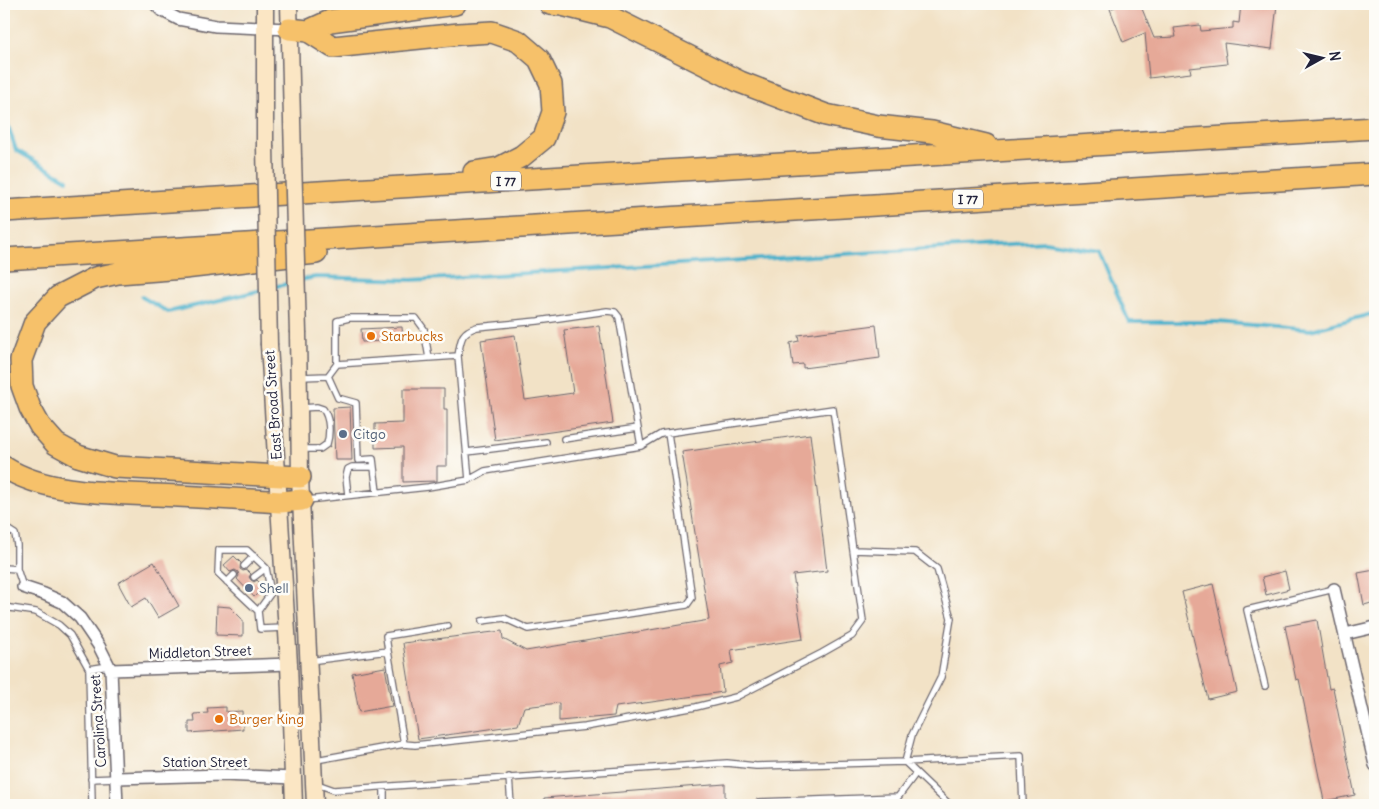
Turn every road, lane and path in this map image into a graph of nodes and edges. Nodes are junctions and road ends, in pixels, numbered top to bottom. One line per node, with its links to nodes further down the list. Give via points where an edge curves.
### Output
1 (155, 4): 6 (street, via 178,19 216,26)
2 (265, 4): 6 (main road, East Broad Street)
3 (289, 4): 7 (main road, East Broad Street)
4 (455, 4): 7 (highway, via 330,20)
5 (550, 4): 9 (highway, via 610,18 740,82 826,116 932,132)
6 (265, 29): 7 (street); 30 (main road, East Broad Street, bridge, via 269,345)
7 (299, 30): 11 (highway, via 333,47 492,32 518,41 539,59 551,84 553,112 544,138 522,156 499,168); 19 (main road, East Broad Street, bridge, via 293,158)
8 (1375, 128): 9 (highway, I 77)
9 (1008, 150): 11 (highway, I 77)
10 (1375, 174): 13 (highway, I 77)
11 (211, 199): 12 (highway, I 77)
12 (4, 211)
13 (560, 224): 14 (highway, I 77); 30 (highway, via 118,273 95,278 58,297 35,322 21,360 22,386 40,426 56,444 78,456 114,467)
14 (4, 258)
15 (458, 356): 16 (lane); 21 (lane, via 461,340 469,330 615,312 619,317); 27 (lane)
16 (429, 358): 17 (lane); 17 (lane, via 424,328 416,318 349,318 337,321)
17 (337, 364): 18 (lane)
18 (328, 376): 19 (lane); 29 (lane, via 338,398 356,403 358,460 373,459)
19 (298, 377): 20 (main road, East Broad Street)
20 (299, 408): 26 (main road, East Broad Street); 26 (lane, via 323,409 328,418 327,444 320,448)
21 (638, 428): 23 (lane); 25 (lane)
22 (668, 433): 25 (lane); 38 (lane, via 833,409); 53 (lane, via 692,598 687,605 528,629 504,618)
23 (564, 439)
24 (546, 442): 27 (lane)
25 (641, 446): 32 (lane, via 485,471)
26 (300, 449): 31 (main road, East Broad Street)
27 (467, 452): 32 (lane)
28 (4, 467): 36 (highway, via 43,484 93,492)
29 (374, 467): 33 (lane); 34 (lane, via 348,469)
30 (278, 477): 31 (highway); 36 (main road, East Broad Street)
31 (300, 477): 35 (main road, East Broad Street)
32 (469, 480): 33 (lane)
33 (377, 492): 34 (lane)
34 (348, 495): 35 (lane)
35 (302, 500): 36 (highway); 59 (main road, East Broad Street)
36 (280, 502): 56 (main road, East Broad Street)
37 (4, 527): 43 (lane, via 15,534)
38 (853, 550): 64 (lane, via 863,621 852,636 736,697 586,727); 66 (lane, via 916,552 937,569 951,618 941,677 912,735)
39 (254, 556): 40 (lane); 42 (lane); 46 (lane, via 247,550 219,550 218,573)
40 (244, 566)
41 (4, 568): 43 (lane)
42 (266, 568): 45 (lane); 52 (lane, via 271,593)
43 (17, 569): 48 (lane)
44 (234, 575): 46 (lane)
45 (254, 577)
46 (227, 582): 50 (lane)
47 (244, 586): 50 (lane)
48 (23, 587): 61 (street, Carolina Street, via 62,602 80,618)
49 (1334, 589): 57 (street); 63 (lane, via 1247,610)
50 (238, 592): 52 (lane)
51 (4, 607): 62 (lane, via 36,612 59,624 70,635)
52 (258, 611): 56 (lane, via 260,628)
53 (482, 621)
54 (448, 626): 58 (lane, via 386,636)
55 (1375, 627): 57 (street)
56 (287, 628): 60 (main road, East Broad Street)
57 (1345, 634): 67 (street)
58 (388, 651): 59 (lane); 64 (lane)
59 (309, 661): 65 (main road, East Broad Street)
60 (289, 664): 61 (street, Middleton Street); 71 (main road, East Broad Street)
61 (110, 668): 62 (lane); 70 (street, Carolina Street)
62 (89, 669): 72 (lane)
63 (1266, 686)
64 (404, 744): 65 (lane)
65 (314, 761): 73 (main road, East Broad Street)
66 (905, 762): 68 (lane); 69 (lane, via 756,766 728,763); 85 (lane, via 1021,756)
67 (1375, 765)
68 (916, 773): 75 (lane); 84 (lane)
69 (509, 777): 74 (lane); 81 (lane)
70 (117, 778): 71 (street, Station Street, via 223,775); 72 (lane); 77 (street, Carolina Street)
71 (293, 778): 73 (main road); 78 (main road, East Broad Street)
72 (91, 779): 76 (lane, via 92,802)
73 (315, 784): 74 (lane, via 334,790); 79 (main road, East Broad Street)
74 (384, 788): 80 (lane)
75 (897, 797): 82 (lane, via 759,802); 83 (lane)
76 (89, 805)
77 (117, 805)
78 (294, 805)
79 (316, 805)
80 (384, 805)
81 (511, 805)
82 (759, 805)
83 (892, 805)
84 (950, 805)
85 (1023, 805)

